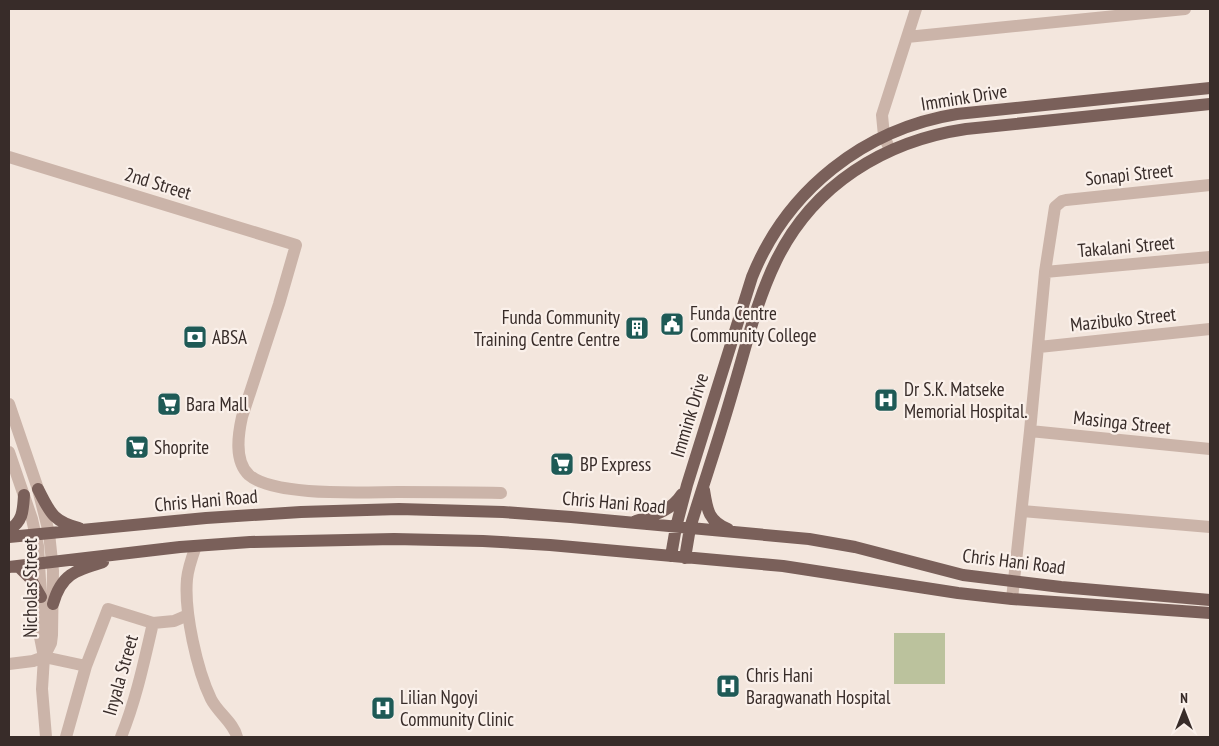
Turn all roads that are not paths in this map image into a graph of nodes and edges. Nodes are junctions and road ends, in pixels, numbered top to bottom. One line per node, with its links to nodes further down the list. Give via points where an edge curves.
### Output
1 (916, 9): 3 (street)
2 (1186, 9): 3 (street)
3 (907, 37): 6 (street, via 884,108)
4 (1210, 88): 6 (main road, Immink Drive, via 957,114 926,120)
5 (1210, 104): 7 (main road, Immink Drive, via 957,130)
6 (884, 136): 7 (street); 18 (main road, Immink Drive, via 850,155 816,181 792,207 764,251 744,299)
7 (890, 150): 19 (main road, Immink Drive, via 854,171 820,200 802,220 777,259 764,290)
8 (9, 157): 21 (street, 2nd Street, via 296,245 238,436 238,450 248,474 258,481 273,486 331,493)
9 (1210, 185): 11 (street, Sonapi Street, via 1062,201 1055,207)
10 (1210, 257): 11 (street, Takalani Street)
11 (1045, 272): 13 (street)
12 (1210, 329): 13 (street, Mazibuko Street)
13 (1039, 347): 15 (street)
14 (9, 404): 20 (street, Nicholas Street)
15 (1030, 431): 16 (street, Masinga Street); 23 (street)
16 (1210, 449)
17 (9, 452): 22 (street, Nicholas Street)
18 (687, 485): 24 (main road, via 673,506); 25 (main road, Immink Drive)
19 (703, 487): 27 (main road, Immink Drive); 30 (main road, via 707,509 713,520)
20 (38, 489): 29 (main road, via 61,522); 31 (street, Nicholas Street)
21 (501, 492)
22 (24, 495): 28 (main road, via 22,518); 32 (street, Nicholas Street)
23 (1022, 511): 26 (street); 40 (street)
24 (632, 523): 25 (main road, Chris Hani Road); 29 (main road, Chris Hani Road, via 503,512 390,509 206,518)
25 (676, 527): 27 (main road, Chris Hani Road); 36 (main road, Immink Drive)
26 (1210, 527)
27 (690, 528): 30 (main road, Chris Hani Road); 37 (main road, Immink Drive)
28 (9, 530)
29 (88, 530): 31 (main road, Chris Hani Road)
30 (735, 532): 40 (main road, Chris Hani Road, via 855,547 963,575)
31 (49, 533): 32 (main road, Chris Hani Road); 38 (street, Nicholas Street)
32 (36, 535): 33 (main road, Chris Hani Road); 38 (street, Nicholas Street)
33 (9, 537)
34 (196, 546): 35 (main road, Chris Hani Road); 36 (main road, Chris Hani Road, via 250,542 482,541); 46 (street, via 187,580)
35 (122, 555): 38 (main road, Chris Hani Road); 44 (main road, via 73,573 56,590)
36 (672, 556): 37 (main road, Chris Hani Road)
37 (685, 558): 42 (main road, Chris Hani Road, via 792,568)
38 (46, 563): 39 (main road, Chris Hani Road); 41 (street, Nicholas Street); 44 (street, Nicholas Street)
39 (13, 566): 41 (main road, via 30,578)
40 (1015, 582): 42 (street); 43 (main road, Chris Hani Road)
41 (41, 597): 48 (street, Nicholas Street, via 40,637)
42 (1012, 599): 45 (main road, Chris Hani Road)
43 (1210, 600)
44 (53, 604): 48 (street, Nicholas Street, via 51,643)
45 (1210, 613)
46 (188, 615): 47 (street, via 174,622); 54 (street, via 205,686)
47 (153, 622): 50 (street, via 108,609); 53 (street, Inyala Street, via 140,681)
48 (44, 657): 49 (street); 50 (street); 51 (street, via 42,689)
49 (9, 664)
50 (86, 666): 52 (street)
51 (46, 737)
52 (66, 737)
53 (120, 737)
54 (237, 737)

